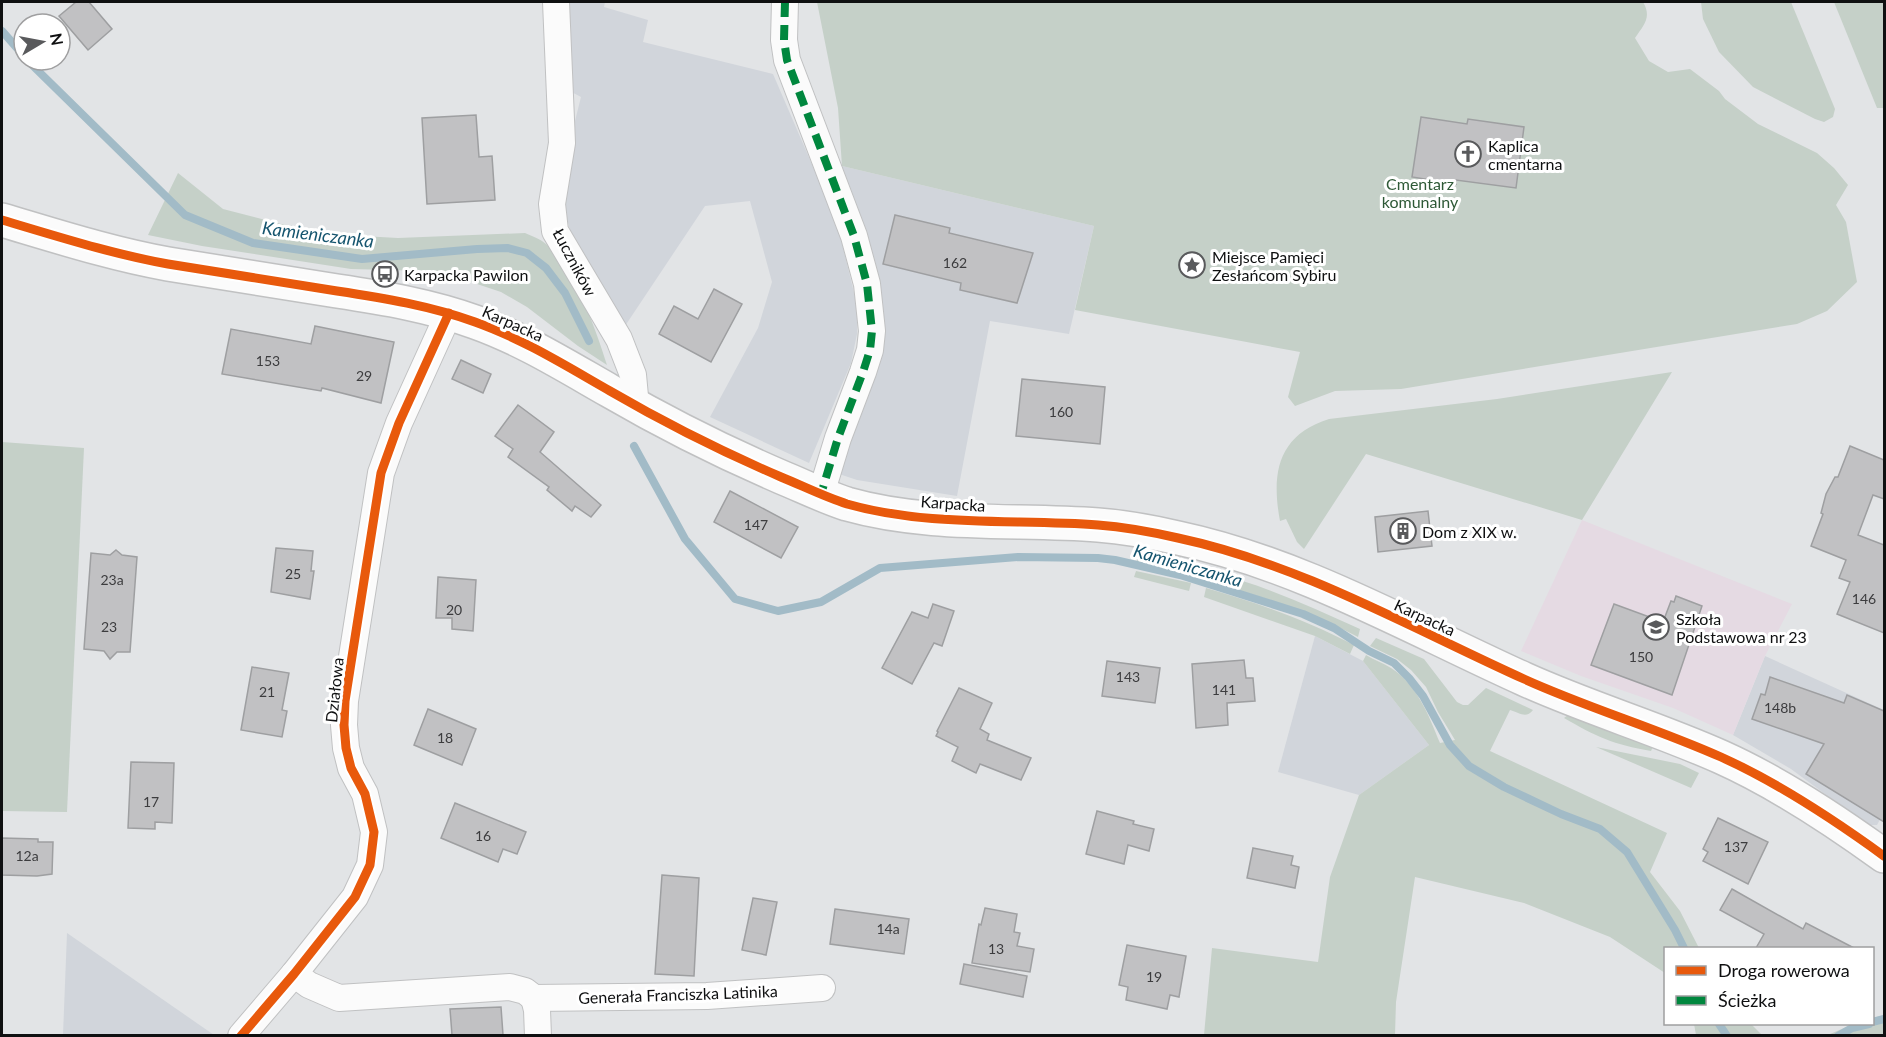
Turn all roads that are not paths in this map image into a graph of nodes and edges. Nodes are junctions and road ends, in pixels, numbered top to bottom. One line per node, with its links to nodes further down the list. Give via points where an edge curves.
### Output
1 (555, 2): 5 (street, Łuczników, via 562,143 552,204 555,231 619,339 633,375)
2 (785, 2): 6 (street, via 787,60 854,236 867,284 872,331 863,372)
3 (2, 220): 4 (street, Karpacka, via 162,262 378,297)
4 (449, 313): 5 (street, Karpacka, via 507,335); 8 (street, Działowa, via 381,472 345,701 346,747 351,768 365,794 374,832 372,857 355,897)
5 (636, 407): 6 (street, Karpacka, via 730,455)
6 (820, 494): 7 (street, Karpacka, via 866,508 944,519 1136,530 1246,556 1338,592 1554,692 1721,757 1803,801)
7 (1884, 856)
8 (294, 974): 10 (street, Generała Franciszka Latinika, via 339,998 510,987); 11 (street, Działowa)
9 (822, 988): 10 (street, Generała Franciszka Latinika, via 707,996)
10 (534, 998): 12 (street)
11 (241, 1035)
12 (538, 1035)

